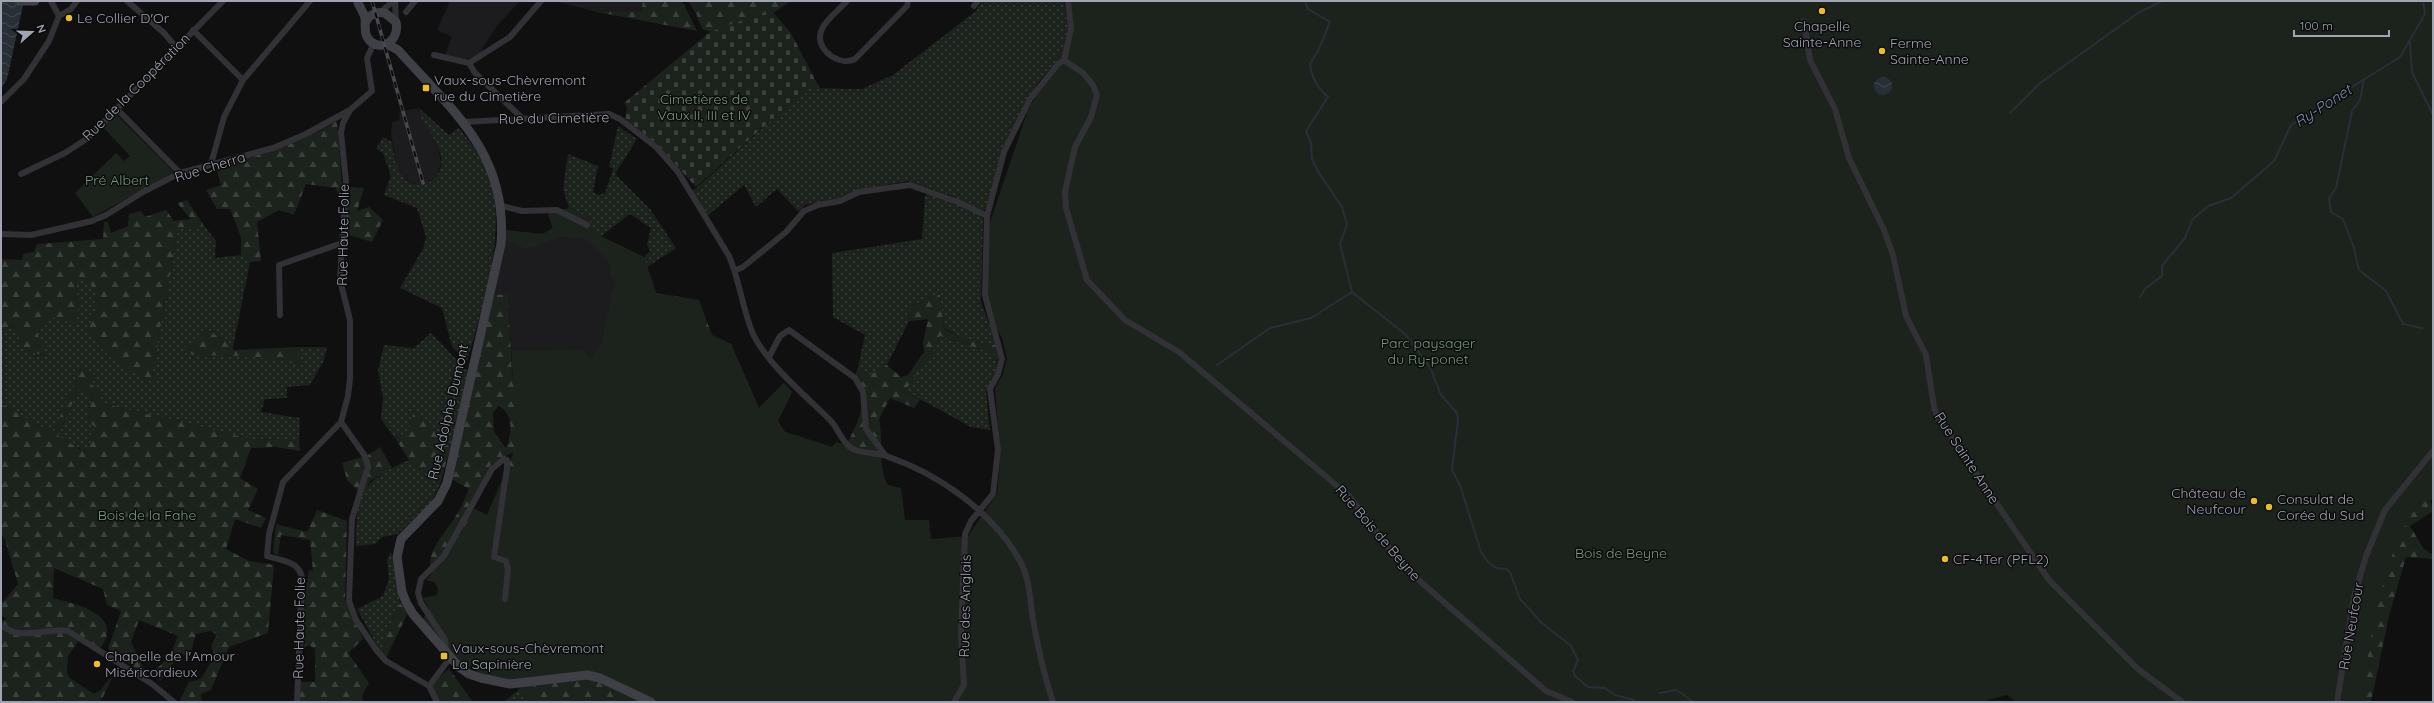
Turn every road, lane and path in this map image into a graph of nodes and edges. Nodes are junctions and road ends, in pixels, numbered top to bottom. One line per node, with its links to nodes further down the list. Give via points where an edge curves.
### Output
1 (21, 1): 2 (main road)
2 (35, 1)
3 (51, 1): 17 (street)
4 (77, 1): 17 (street, via 71,9)
5 (127, 1): 25 (street)
6 (223, 1): 21 (street, Rue de la Coopération)
7 (310, 1): 30 (street)
8 (394, 1): 15 (street); 19 (street)
9 (415, 1): 16 (street)
10 (541, 1): 29 (street, via 510,37)
11 (847, 1): 12 (street, via 823,26 820,35 822,46 838,61 848,63 907,6)
12 (908, 1)
13 (1068, 1): 28 (street, via 1071,29)
14 (357, 2): 15 (main road, via 368,11); 20 (main road, via 365,18)
15 (378, 12): 19 (main road, via 389,14); 20 (main road, via 370,16)
16 (406, 12)
17 (59, 16): 31 (street, via 49,41 24,79)
18 (1804, 21): 62 (street, Rue Sainte Anne, via 1810,60 1835,109 1849,158 1884,230 1893,255 1906,316 1926,355 1938,418 2049,580 2138,669)
19 (396, 22): 22 (main road)
20 (365, 24): 23 (main road, via 366,35)
21 (193, 30): 25 (street, Rue de la Coopération); 30 (street)
22 (395, 36): 24 (main road); 26 (main road)
23 (374, 43): 24 (main road); 33 (street, Rue Haute Folie, via 367,58 372,91)
24 (387, 44): 26 (main road)
25 (176, 47): 32 (street, Rue de la Coopération)
26 (398, 50): 35 (main road, Rue Adolphe Dumont)
27 (434, 55): 29 (street)
28 (1064, 60): 40 (street, Rue des Anglais, via 1053,69 1030,99 1004,152); 61 (street, Rue Bois de Beyne, via 1093,84 1097,95 1091,117 1075,146 1065,192 1066,208 1084,275 1125,320 1179,352 1349,496 1395,556 1422,583 1546,691)
29 (470, 63): 34 (street, via 475,73)
30 (243, 80): 36 (street, via 224,117)
31 (1, 102)
32 (116, 108): 37 (street); 38 (street, Rue de la Coopération, via 78,145)
33 (350, 110): 36 (street, Rue Cherra, via 306,134 273,148); 43 (street, Rue Haute Folie, via 341,133 346,181)
34 (522, 118): 35 (street, Rue du Cimetière); 44 (street, Rue du Cimetière, via 609,114 620,119 656,147 678,172)
35 (463, 122): 39 (main road, Rue Adolphe Dumont, via 487,158)
36 (211, 164): 37 (street, Rue Cherra)
37 (180, 173): 42 (street, Rue Cherra, via 92,221 31,235)
38 (21, 174)
39 (502, 206): 41 (street, via 522,211 556,210); 53 (main road, Rue Adolphe Dumont, via 501,244 447,483 438,501 405,534 398,547 402,592 406,602 412,614)
40 (987, 216): 44 (street, via 958,202 910,185 859,192 840,201 818,205 804,211 786,232); 50 (street, Rue des Anglais, via 985,295 1002,359 990,390 998,450 996,477 993,494)
41 (587, 225)
42 (1, 234)
43 (342, 243): 45 (street, via 279,265); 47 (street, Rue Haute Folie, via 340,280 350,320 350,379)
44 (736, 270): 46 (street, via 738,289 754,335)
45 (280, 315)
46 (769, 357): 49 (street, via 833,423 850,447); 49 (street, via 780,336 789,330 855,378 863,392 866,429)
47 (341, 422): 54 (street, via 364,456 368,467 352,519 349,601 356,620 386,661); 56 (street, Rue Haute Folie, via 283,482 269,534 267,556 294,564 300,569 302,578)
48 (2433, 451): 63 (street, Rue Neufcour, via 2385,510 2366,556 2354,597)
49 (885, 455): 50 (street, via 956,490)
50 (981, 512): 59 (street, Rue des Anglais, via 971,521 966,534 962,633 964,685); 60 (street, via 1002,535 1021,562 1028,581 1040,658)
51 (505, 599): 53 (street, via 508,569 506,561 494,557 507,468 507,460 504,459 492,469 444,556 421,579 418,593 421,603 445,640)
52 (1, 625): 55 (street, via 14,632 27,634 68,630 152,684)
53 (448, 655): 54 (street); 58 (main road, Rue Adolphe Dumont, via 469,674 494,682 518,684 586,675 600,678)
54 (429, 686): 57 (street)
55 (174, 702)
56 (297, 702)
57 (436, 702)
58 (651, 702)
59 (954, 702)
60 (1053, 702)
61 (1572, 702)
62 (2182, 702)
63 (2338, 702)

